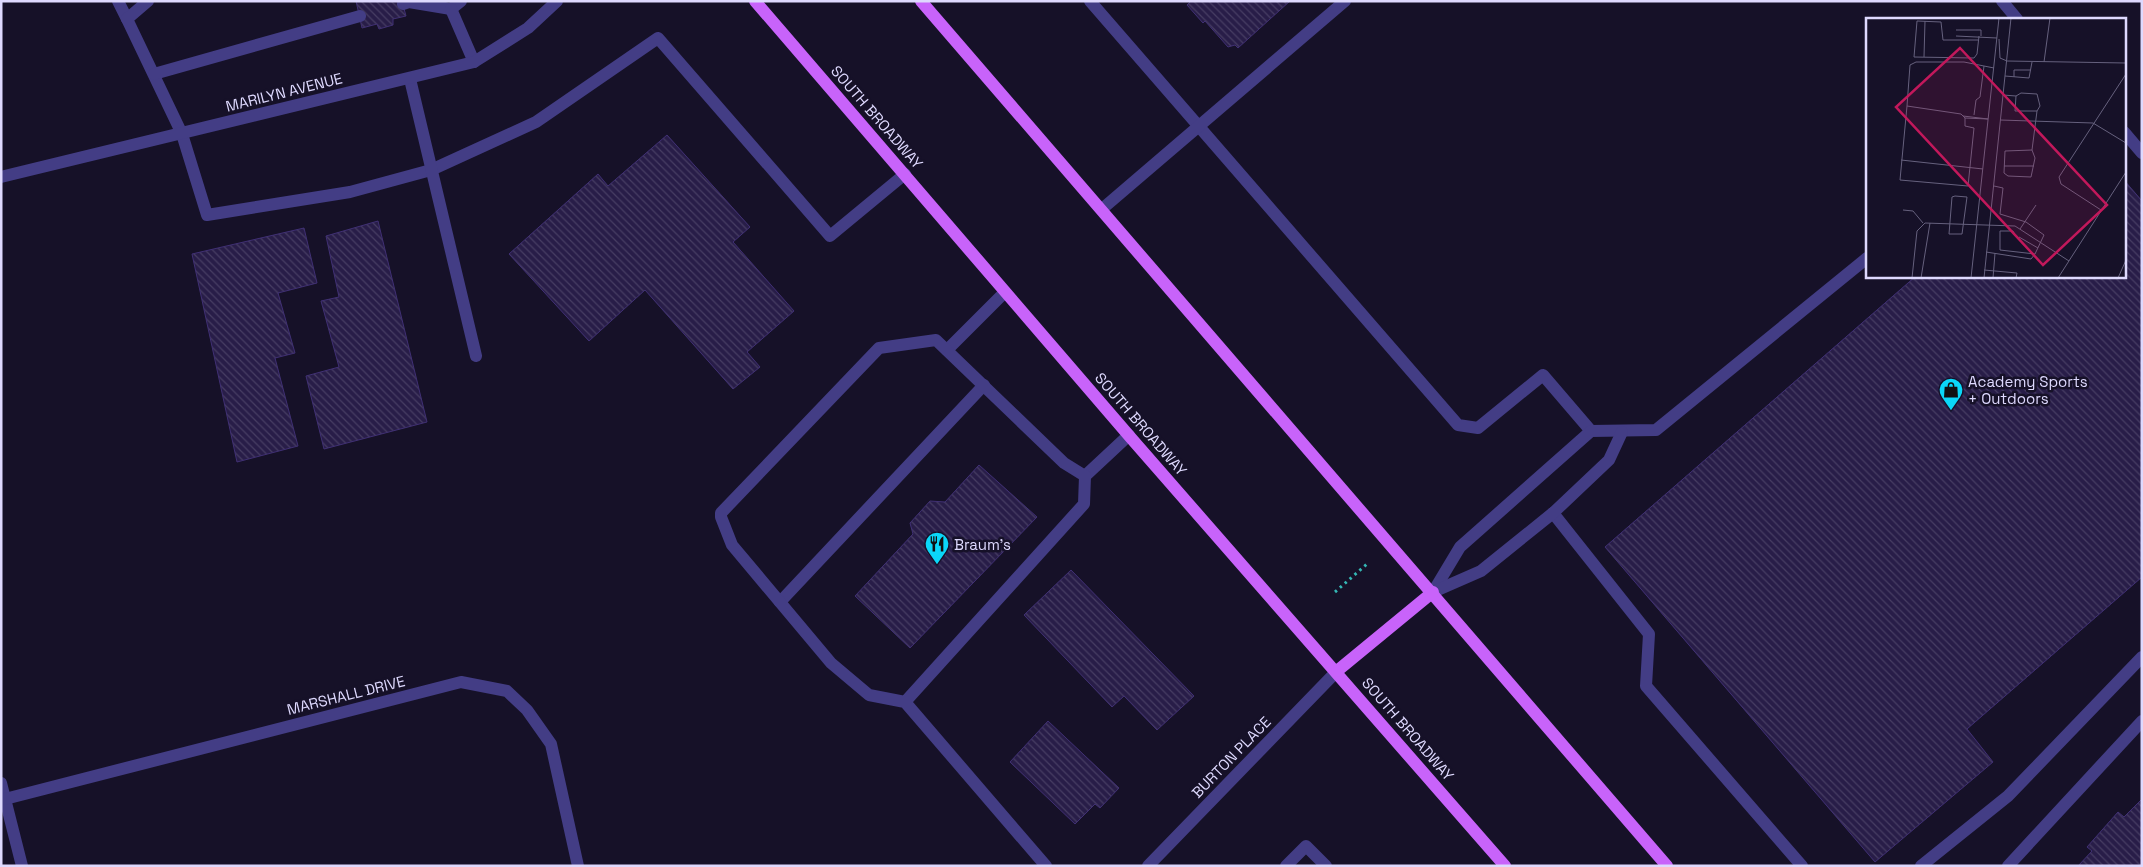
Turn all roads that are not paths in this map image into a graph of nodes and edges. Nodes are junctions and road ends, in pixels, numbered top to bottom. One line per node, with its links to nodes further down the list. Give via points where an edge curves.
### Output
1 (118, 1): 13 (street)
2 (148, 1): 13 (street)
3 (556, 1): 14 (street, MARILYN AVENUE, via 528,28)
4 (756, 1): 22 (main road, SOUTH BROADWAY)
5 (921, 1): 24 (main road)
6 (1090, 1): 17 (street)
7 (1345, 1): 17 (street)
8 (2002, 1): 12 (street)
9 (403, 4): 10 (street)
10 (456, 5): 14 (street)
11 (360, 16): 15 (street)
12 (2016, 18)
13 (127, 19): 15 (street)
14 (474, 62): 16 (street, MARILYN AVENUE)
15 (154, 74): 18 (street)
16 (410, 79): 18 (street, MARILYN AVENUE); 21 (street)
17 (1199, 126): 24 (street); 30 (street, via 1458,425 1478,428 1543,375)
18 (182, 134): 21 (street, via 207,215 350,192); 23 (street, MARILYN AVENUE)
19 (2126, 134): 20 (street)
20 (2142, 153)
21 (430, 170): 22 (street, via 536,122 658,38 830,236); 28 (street)
22 (905, 174): 26 (main road, SOUTH BROADWAY)
23 (1, 177)
24 (1102, 209): 35 (main road)
25 (1866, 259): 31 (street, via 1656,430)
26 (1005, 292): 27 (street); 32 (main road, SOUTH BROADWAY)
27 (947, 350): 29 (street); 36 (street, via 934,340 879,348 721,513 732,545)
28 (476, 356)
29 (984, 385): 33 (street, via 1064,463); 36 (street)
30 (1591, 431): 31 (street); 35 (street, via 1460,547)
31 (1622, 432): 34 (street, via 1609,460)
32 (1129, 435): 33 (street); 38 (main road, SOUTH BROADWAY)
33 (1085, 476): 39 (street, via 1083,507)
34 (1552, 513): 35 (street, via 1481,571); 51 (street, via 1649,634 1646,686)
35 (1433, 592): 38 (main road); 50 (main road)
36 (780, 602): 39 (street, via 831,663 866,693)
37 (2142, 657): 52 (street, via 2008,796)
38 (1337, 671): 43 (main road, SOUTH BROADWAY); 47 (street, BURTON PLACE)
39 (905, 702): 46 (street)
40 (2142, 721): 53 (street)
41 (1, 783): 42 (street)
42 (5, 799): 44 (street); 45 (street, MARSHALL DRIVE, via 461,682 507,691 527,710 551,744)
43 (1501, 864)
44 (22, 866)
45 (578, 866)
46 (1046, 866)
47 (1148, 866)
48 (1286, 866): 49 (street, via 1306,846)
49 (1326, 866)
50 (1667, 866)
51 (1802, 866)
52 (1921, 866)
53 (2008, 866)

